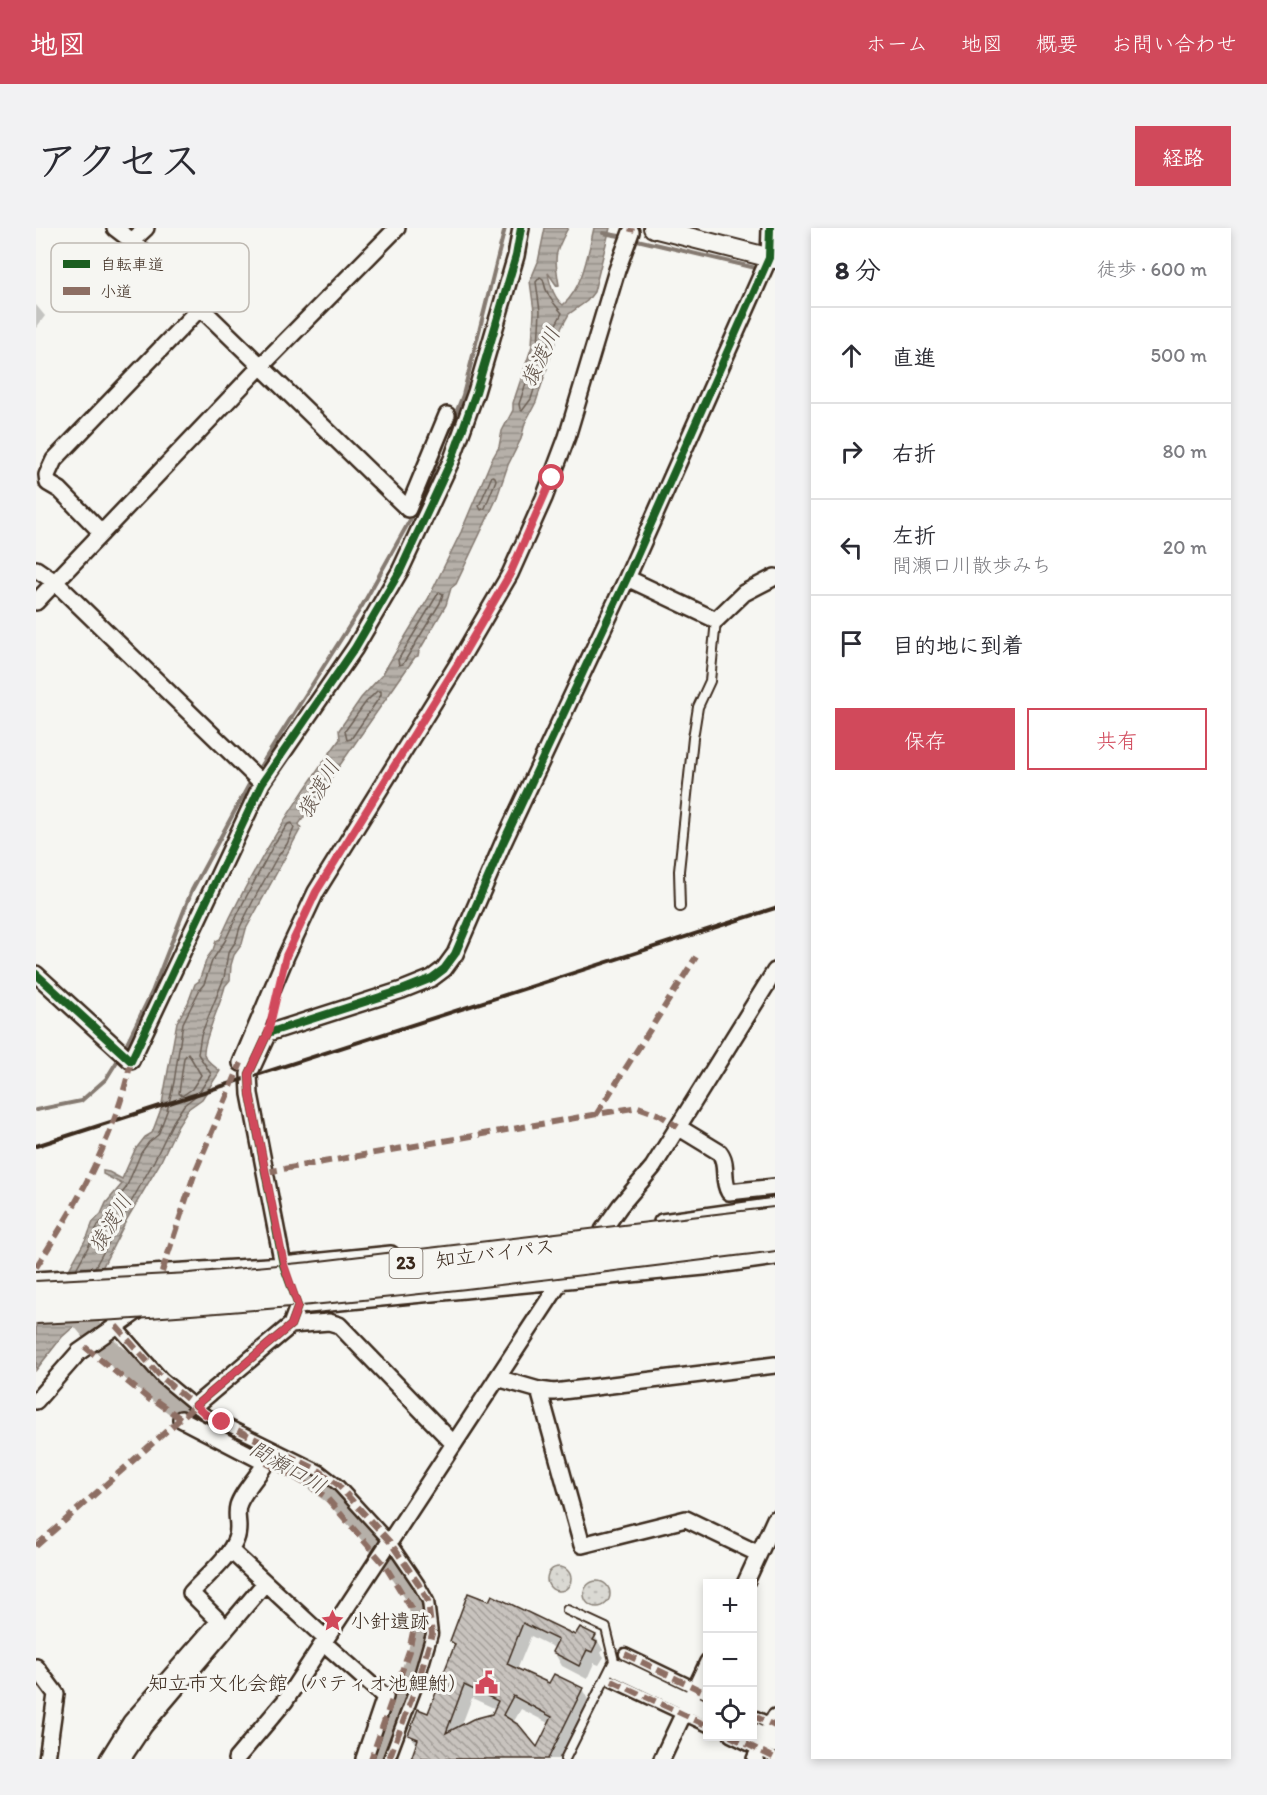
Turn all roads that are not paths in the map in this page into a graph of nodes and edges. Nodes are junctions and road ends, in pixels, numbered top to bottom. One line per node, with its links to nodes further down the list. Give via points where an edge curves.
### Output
1 (115, 228): 8 (street)
2 (146, 228): 8 (street)
3 (397, 228): 12 (street)
4 (521, 228): 21 (street, via 477,392 400,571 355,648)
5 (653, 228): 9 (street)
6 (770, 228): 9 (street)
7 (629, 238): 23 (street, via 567,437 510,574 316,892)
8 (132, 241)
9 (768, 265): 17 (street)
10 (196, 312): 14 (street, via 54,460 47,475 48,483 60,490)
11 (204, 312): 12 (street)
12 (260, 367): 13 (street, via 408,509); 14 (street)
13 (447, 415)
14 (102, 533): 18 (street)
15 (36, 569): 18 (street)
16 (775, 577): 20 (street, via 744,593)
17 (627, 578): 20 (street); 27 (street, via 503,843 464,937 444,969 402,990)
18 (55, 582): 19 (street); 21 (street)
19 (36, 602)
20 (716, 620): 22 (lane, via 710,681 698,707 693,738 679,871)
21 (262, 783): 25 (street, via 131,1061)
22 (680, 907)
23 (286, 956): 27 (street); 28 (street)
24 (775, 971): 26 (street)
25 (36, 974)
26 (771, 987): 29 (street)
27 (268, 1033): 37 (street, via 249,1074 250,1094)
28 (241, 1063)
29 (678, 1127): 30 (street, via 724,1157 725,1186 729,1192); 33 (street, via 653,1167)
30 (775, 1187)
31 (775, 1206): 33 (street)
32 (775, 1220): 42 (highway, 知立バイパス / 23, bridge, via 312,1275)
33 (603, 1230): 34 (street); 39 (street)
34 (564, 1235): 37 (street); 41 (street)
35 (775, 1238): 44 (highway, 知立バイパス / 23, bridge, via 321,1292)
36 (775, 1257): 39 (street)
37 (284, 1265): 38 (street); 43 (street)
38 (162, 1272): 40 (street); 46 (street, via 139,1311)
39 (598, 1276): 41 (street)
40 (36, 1280)
41 (561, 1281): 43 (street); 48 (street)
42 (36, 1294)
43 (298, 1306): 45 (street)
44 (36, 1311)
45 (291, 1325): 51 (street); 53 (street, via 339,1325)
46 (116, 1326): 50 (street, via 79,1352); 51 (street, via 162,1378)
47 (775, 1365): 49 (street, via 554,1392)
48 (497, 1378): 49 (street); 53 (street)
49 (539, 1390): 57 (street, via 582,1545 686,1520)
50 (36, 1401)
51 (196, 1405): 55 (street, via 205,1414 320,1471)
52 (181, 1419): 56 (street, via 266,1463 238,1504 239,1528)
53 (454, 1444): 55 (street)
54 (775, 1519): 57 (street)
55 (390, 1543): 61 (street); 75 (street, via 428,1600 432,1634)
56 (230, 1550): 59 (street); 71 (street, via 191,1593 219,1621 131,1722)
57 (759, 1554): 58 (street)
58 (747, 1579)
59 (265, 1582): 61 (street); 72 (street, via 144,1726)
60 (567, 1610): 62 (lane, via 606,1628)
61 (325, 1641): 73 (street, via 285,1701); 74 (street, via 385,1697)
62 (617, 1666): 65 (street); 76 (lane)
63 (36, 1667): 70 (street, via 56,1694)
64 (703, 1675): 65 (street)
65 (694, 1699): 66 (street); 77 (street)
66 (703, 1716)
67 (757, 1721): 68 (street)
68 (766, 1736): 69 (street)
69 (775, 1758)
70 (47, 1759)
71 (108, 1759)
72 (122, 1759)
73 (237, 1759)
74 (364, 1759)
75 (389, 1759)
76 (565, 1759)
77 (662, 1759)

